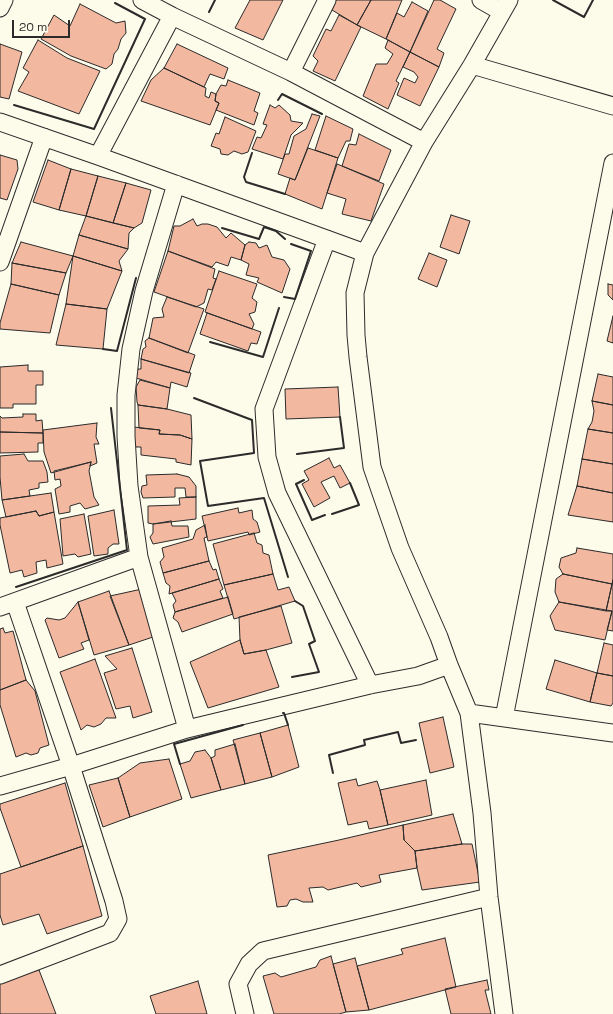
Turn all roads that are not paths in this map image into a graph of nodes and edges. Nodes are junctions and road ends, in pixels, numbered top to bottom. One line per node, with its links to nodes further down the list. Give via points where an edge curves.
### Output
1 (4, 0): 6 (street)
2 (142, 0): 7 (street)
3 (327, 0): 9 (street)
4 (482, 0): 5 (street)
5 (506, 6): 8 (street)
6 (0, 8)
7 (172, 16): 9 (street); 14 (street)
8 (472, 65): 10 (street); 13 (street)
9 (291, 72): 13 (street)
10 (613, 106)
11 (0, 122): 12 (street)
12 (44, 137): 14 (street); 19 (street)
13 (424, 142): 18 (street)
14 (98, 156): 16 (street)
15 (613, 163): 25 (street)
16 (176, 184): 17 (street); 20 (street, via 144,291 126,395 129,486)
17 (327, 239): 18 (street); 23 (street, via 264,408 267,457 277,493)
18 (366, 253): 22 (street, via 356,293 356,335 372,467 400,548)
19 (0, 262)
20 (139, 557): 21 (street); 26 (street)
21 (4, 603): 28 (street)
22 (449, 665): 23 (street, via 418,676); 24 (street)
23 (370, 686): 26 (street)
24 (469, 713): 25 (street); 30 (street, via 482,813)
25 (504, 718): 27 (street)
26 (187, 729): 28 (street)
27 (613, 733)
28 (71, 766): 29 (street); 31 (street, via 118,919 110,933)
29 (0, 786)
30 (489, 897): 32 (street, via 263,951 249,964 238,984); 33 (street)
31 (0, 975)
32 (245, 1014)
33 (504, 1014)

